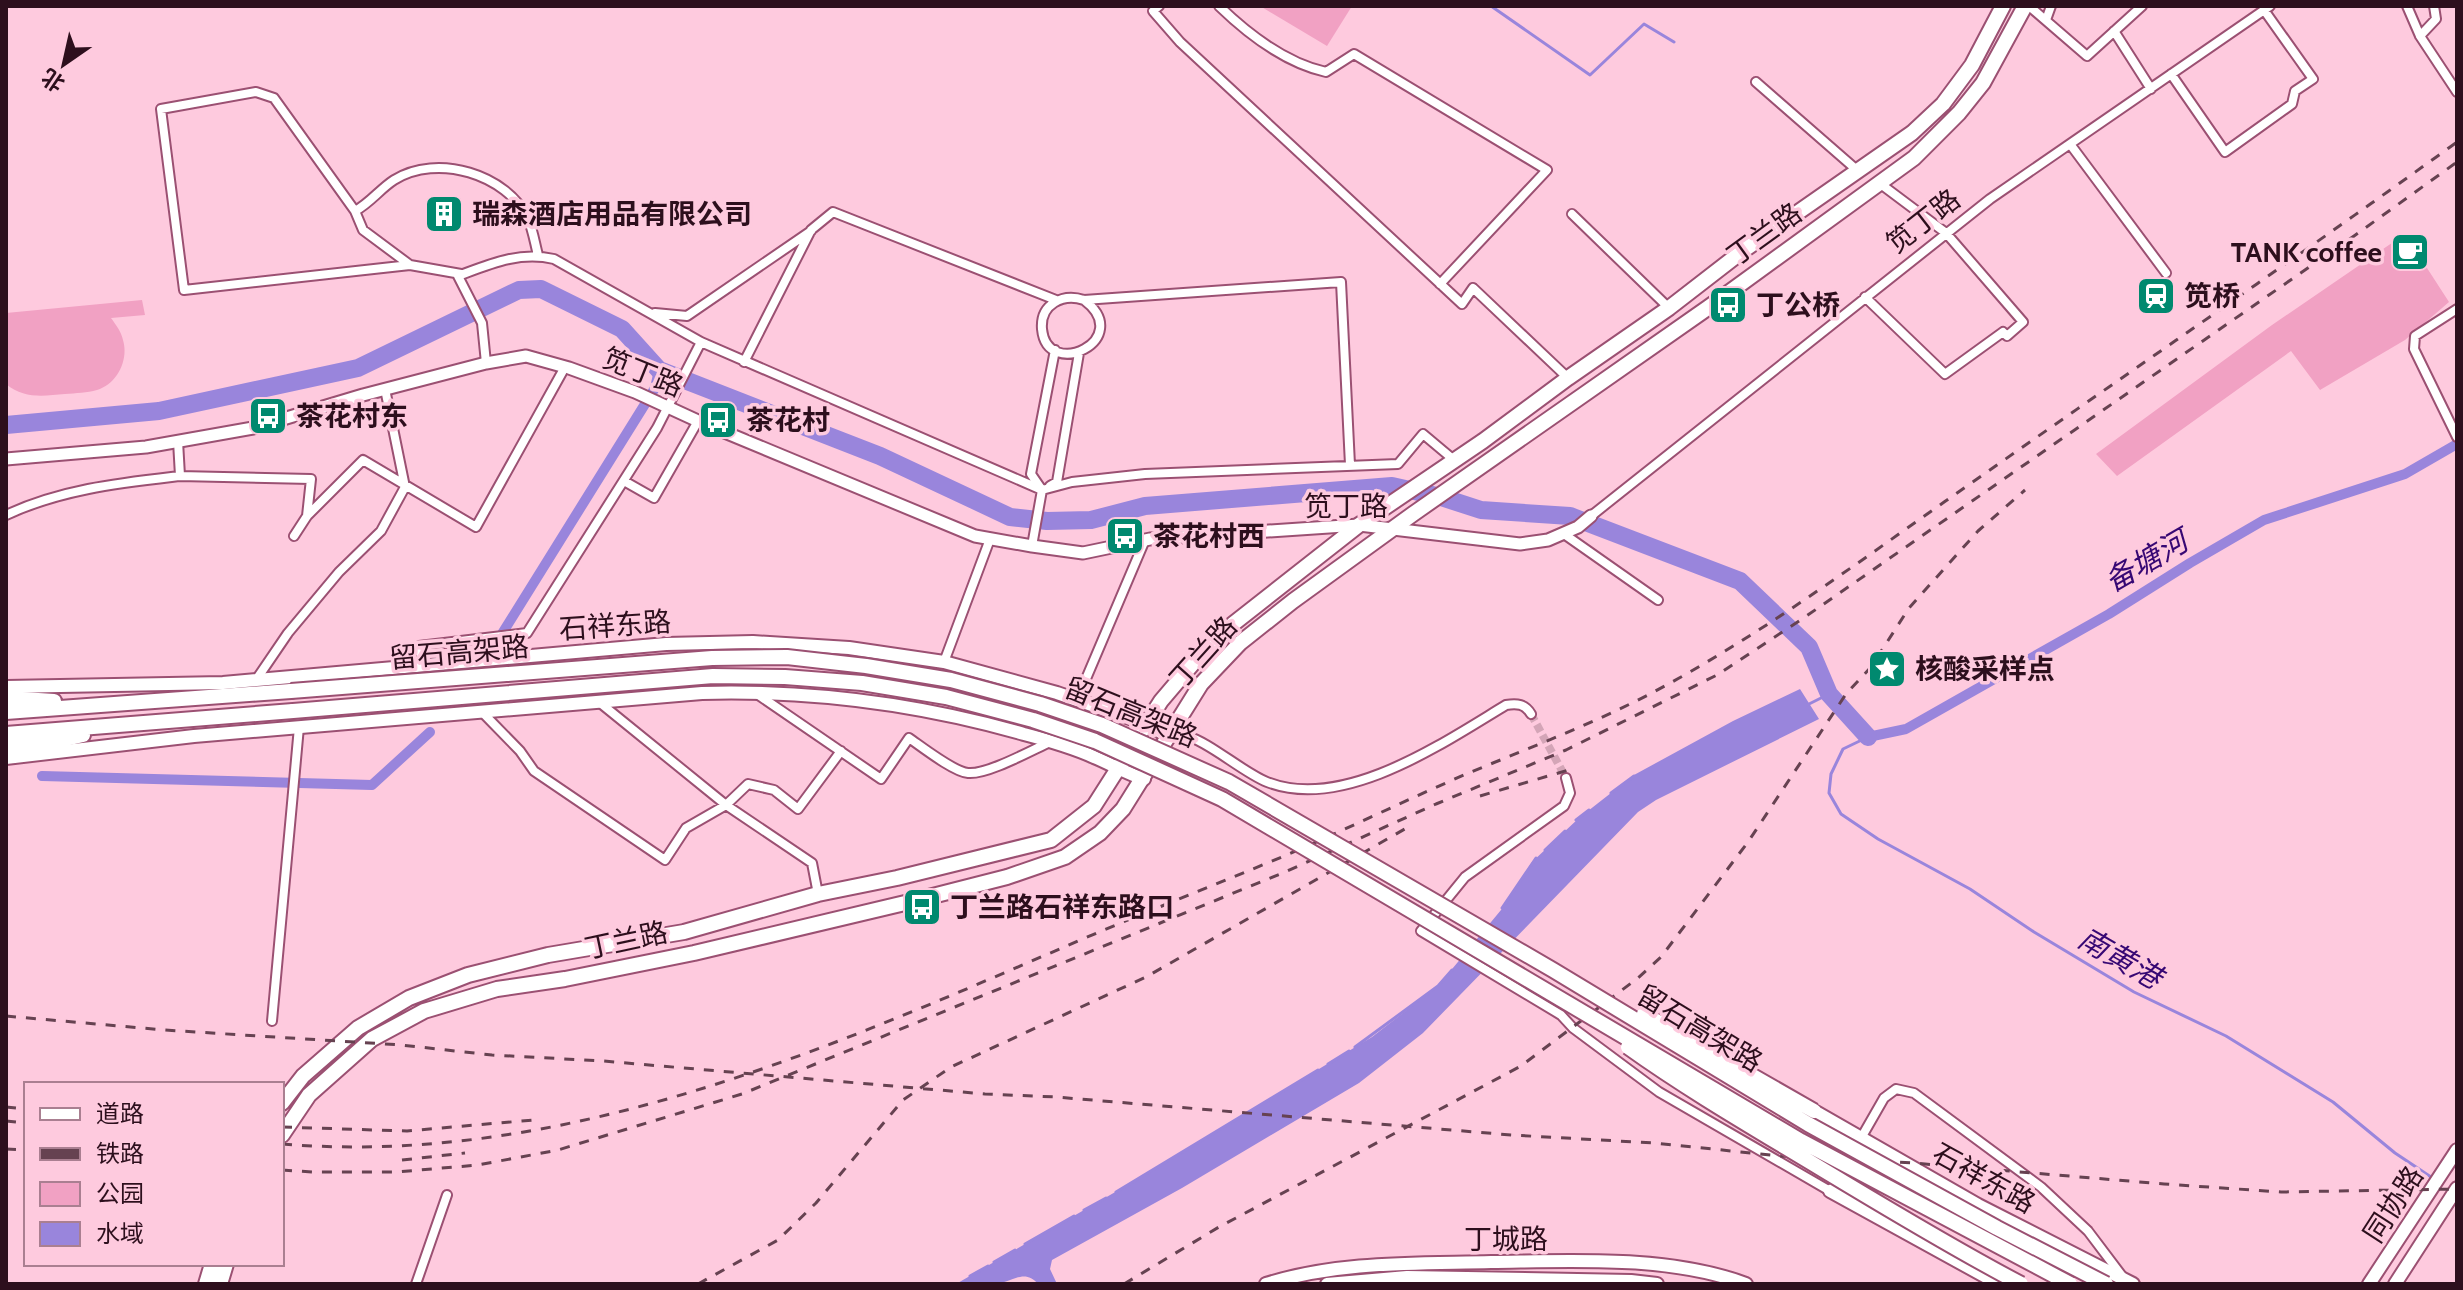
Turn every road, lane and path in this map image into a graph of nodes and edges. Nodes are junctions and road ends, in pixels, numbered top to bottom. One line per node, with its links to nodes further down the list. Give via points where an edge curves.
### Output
1 (1159, 6): 28 (street, via 1153,11 1180,42)
2 (1219, 6): 28 (street, via 1246,32 1306,68 1326,72 1354,54 1547,170)
3 (2003, 6): 18 (main road, 丁兰路, via 1972,65 1943,104)
4 (2027, 6): 10 (street); 19 (main road, 丁兰路, via 1983,83 1959,113 1914,158)
5 (2051, 6): 10 (street)
6 (2142, 6): 11 (street)
7 (2407, 6): 12 (street)
8 (2434, 6): 12 (street, via 2436,19)
9 (2267, 8): 13 (street, 笕丁路); 13 (street, via 2313,79 2295,91 2292,104 2225,152)
10 (2046, 20): 11 (street, via 2087,56)
11 (2114, 31): 15 (street)
12 (2420, 36): 16 (street)
13 (2171, 74): 15 (street, 笕丁路)
14 (1756, 82): 18 (street)
15 (2151, 89): 17 (street, 笕丁路)
16 (2457, 92)
17 (2070, 144): 23 (street, 笕丁路); 26 (street)
18 (1859, 172): 32 (main road, 丁兰路)
19 (1878, 182): 23 (street); 60 (main road, 丁兰路)
20 (355, 211): 24 (street, via 395,179 432,167 463,169 502,188 528,218); 25 (street, via 363,230); 25 (street, via 274,98 256,92 161,109 184,290)
21 (1572, 214): 32 (street)
22 (811, 230): 30 (street, via 833,212); 34 (street, via 687,316); 38 (street)
23 (1946, 233): 29 (street, 笕丁路); 29 (street, via 2023,322 2007,336 2003,332 1945,374)
24 (538, 255): 27 (street, via 512,257); 34 (street)
25 (410, 265): 27 (street)
26 (2166, 273)
27 (462, 274): 39 (street, via 458,276 482,323)
28 (1440, 284): 41 (street, via 1462,304 1473,288)
29 (1865, 297): 58 (street, 笕丁路)
30 (1056, 300): 31 (street); 36 (street, via 1043,315 1042,325)
31 (1084, 300): 37 (street, via 1097,314 1098,333); 51 (street, via 1341,282)
32 (1669, 308): 41 (main road, 丁兰路)
33 (2457, 309): 45 (street, via 2415,336 2414,349)
34 (649, 312): 35 (street)
35 (701, 342): 38 (street); 43 (street)
36 (1055, 350): 37 (street); 55 (street, via 1031,474)
37 (1079, 353): 55 (street, via 1057,482)
38 (744, 362): 55 (street)
39 (486, 363): 40 (street, 笕丁路, via 526,356); 42 (street, 笕丁路)
40 (565, 367): 43 (street, 笕丁路, via 655,402); 54 (street, via 476,527)
41 (1568, 378): 50 (main road, 丁兰路)
42 (385, 389): 48 (street, 笕丁路, via 253,428); 54 (street)
43 (672, 402): 46 (street, 笕丁路); 53 (street)
44 (2457, 410): 45 (street)
45 (2446, 415): 47 (street)
46 (698, 421): 53 (street, via 654,498); 63 (street, 笕丁路)
47 (2457, 437)
48 (178, 441): 49 (street, 笕丁路); 52 (street)
49 (6, 459)
50 (1454, 460): 51 (street, via 1423,434 1398,464); 59 (main road, 丁兰路)
51 (1350, 465): 55 (street, via 1145,474)
52 (180, 476): 56 (street, via 104,484 38,500); 57 (street, via 311,479)
53 (624, 481): 68 (street, via 527,633 419,646)
54 (405, 487): 57 (street, via 363,460); 69 (street, via 381,531 339,572)
55 (1042, 490): 65 (street)
56 (6, 515)
57 (307, 516): 62 (street)
58 (1591, 516): 61 (street, 笕丁路)
59 (1359, 525): 60 (street, 笕丁路); 64 (street, 笕丁路); 79 (main road, 丁兰路, via 1233,624)
60 (1394, 528): 61 (street, 笕丁路, via 1520,544); 83 (main road, 丁兰路, via 1233,650 1201,684)
61 (1564, 534): 66 (street)
62 (294, 536)
63 (990, 539): 65 (street, 笕丁路); 67 (street)
64 (1145, 540): 65 (street, 笕丁路, via 1083,553); 73 (street)
65 (1034, 541)
66 (1658, 600)
67 (944, 662): 68 (main road, 石祥东路, via 849,648 753,642); 73 (main road, 石祥东路)
68 (423, 664): 69 (main road, 石祥东路)
69 (256, 680): 70 (main road, 石祥东路)
70 (6, 687)
71 (753, 692): 74 (main road); 84 (main road, via 826,695 897,706); 86 (street)
72 (6, 698): 75 (main road)
73 (1077, 700): 79 (main road, 石祥东路)
74 (598, 702): 77 (main road); 91 (street)
75 (107, 704): 76 (main road, 留石高架路); 93 (main road, 留石高架路, bridge, via 712,658 787,657 951,680 1102,725 1229,782)
76 (6, 712)
77 (482, 712): 81 (main road); 91 (street, via 534,771 665,860 686,828)
78 (1531, 714): 83 (street, via 1517,703 1506,705 1386,771 1312,791 1264,781 1188,737)
79 (1144, 723): 83 (main road, 石祥东路); 88 (main road, 丁兰路)
80 (118, 726): 82 (main road, 留石高架路); 85 (main road); 94 (main road, 留石高架路, bridge, via 713,676 862,683 946,697 1095,741 1175,776)
81 (299, 727): 87 (main road); 95 (street)
82 (6, 734)
83 (1168, 736): 90 (main road, 丁兰路)
84 (1050, 742): 86 (street, via 968,773 909,738 881,779); 88 (main road)
85 (6, 746)
86 (841, 751): 91 (street, via 798,809 774,790 748,784)
87 (6, 758)
88 (1117, 770): 90 (main road); 92 (main road, 丁兰路, via 1094,806 1051,840)
89 (1566, 778): 101 (street, via 1570,793 1564,806 1465,877 1421,931 1561,1015 1659,1092)
90 (1144, 779): 98 (main road, 丁兰路, via 1100,833 1065,857 1007,877 694,953 497,989 424,1011 372,1039 309,1095)
91 (726, 805): 92 (street, via 812,863)
92 (818, 894): 96 (main road, 丁兰路, via 684,932 468,975 358,1028 303,1076)
93 (1553, 970): 97 (main road, bridge); 116 (main road, 留石高架路, bridge, via 1808,1124)
94 (1544, 986): 114 (main road, bridge, via 1670,1077); 115 (main road, 留石高架路, bridge, via 1801,1141)
95 (272, 1021)
96 (284, 1100)
97 (1814, 1111): 99 (main road, 石祥东路)
98 (284, 1132)
99 (1862, 1137): 101 (street); 106 (main road, 石祥东路, via 1978,1205); 106 (street, via 1884,1098 1896,1089 1914,1093 2041,1187 2088,1231)
100 (2457, 1150): 117 (main road, 同协路)
101 (1830, 1191): 113 (main road)
102 (2453, 1193): 118 (main road, 同协路)
103 (447, 1195): 107 (street)
104 (1714, 1272): 108 (main road, 丁城路, via 1624,1263 1410,1264 1339,1267); 111 (street); 112 (main road, 丁城路)
105 (1633, 1282): 109 (main road, 丁城路, via 1407,1277); 110 (main road, 丁城路)
106 (2129, 1282)
107 (416, 1284)
108 (1266, 1284)
109 (1327, 1284)
110 (1657, 1284)
111 (1706, 1284)
112 (1746, 1284)
113 (1999, 1284)
114 (2021, 1284)
115 (2070, 1284)
116 (2106, 1284)
117 (2369, 1284)
118 (2395, 1284)

